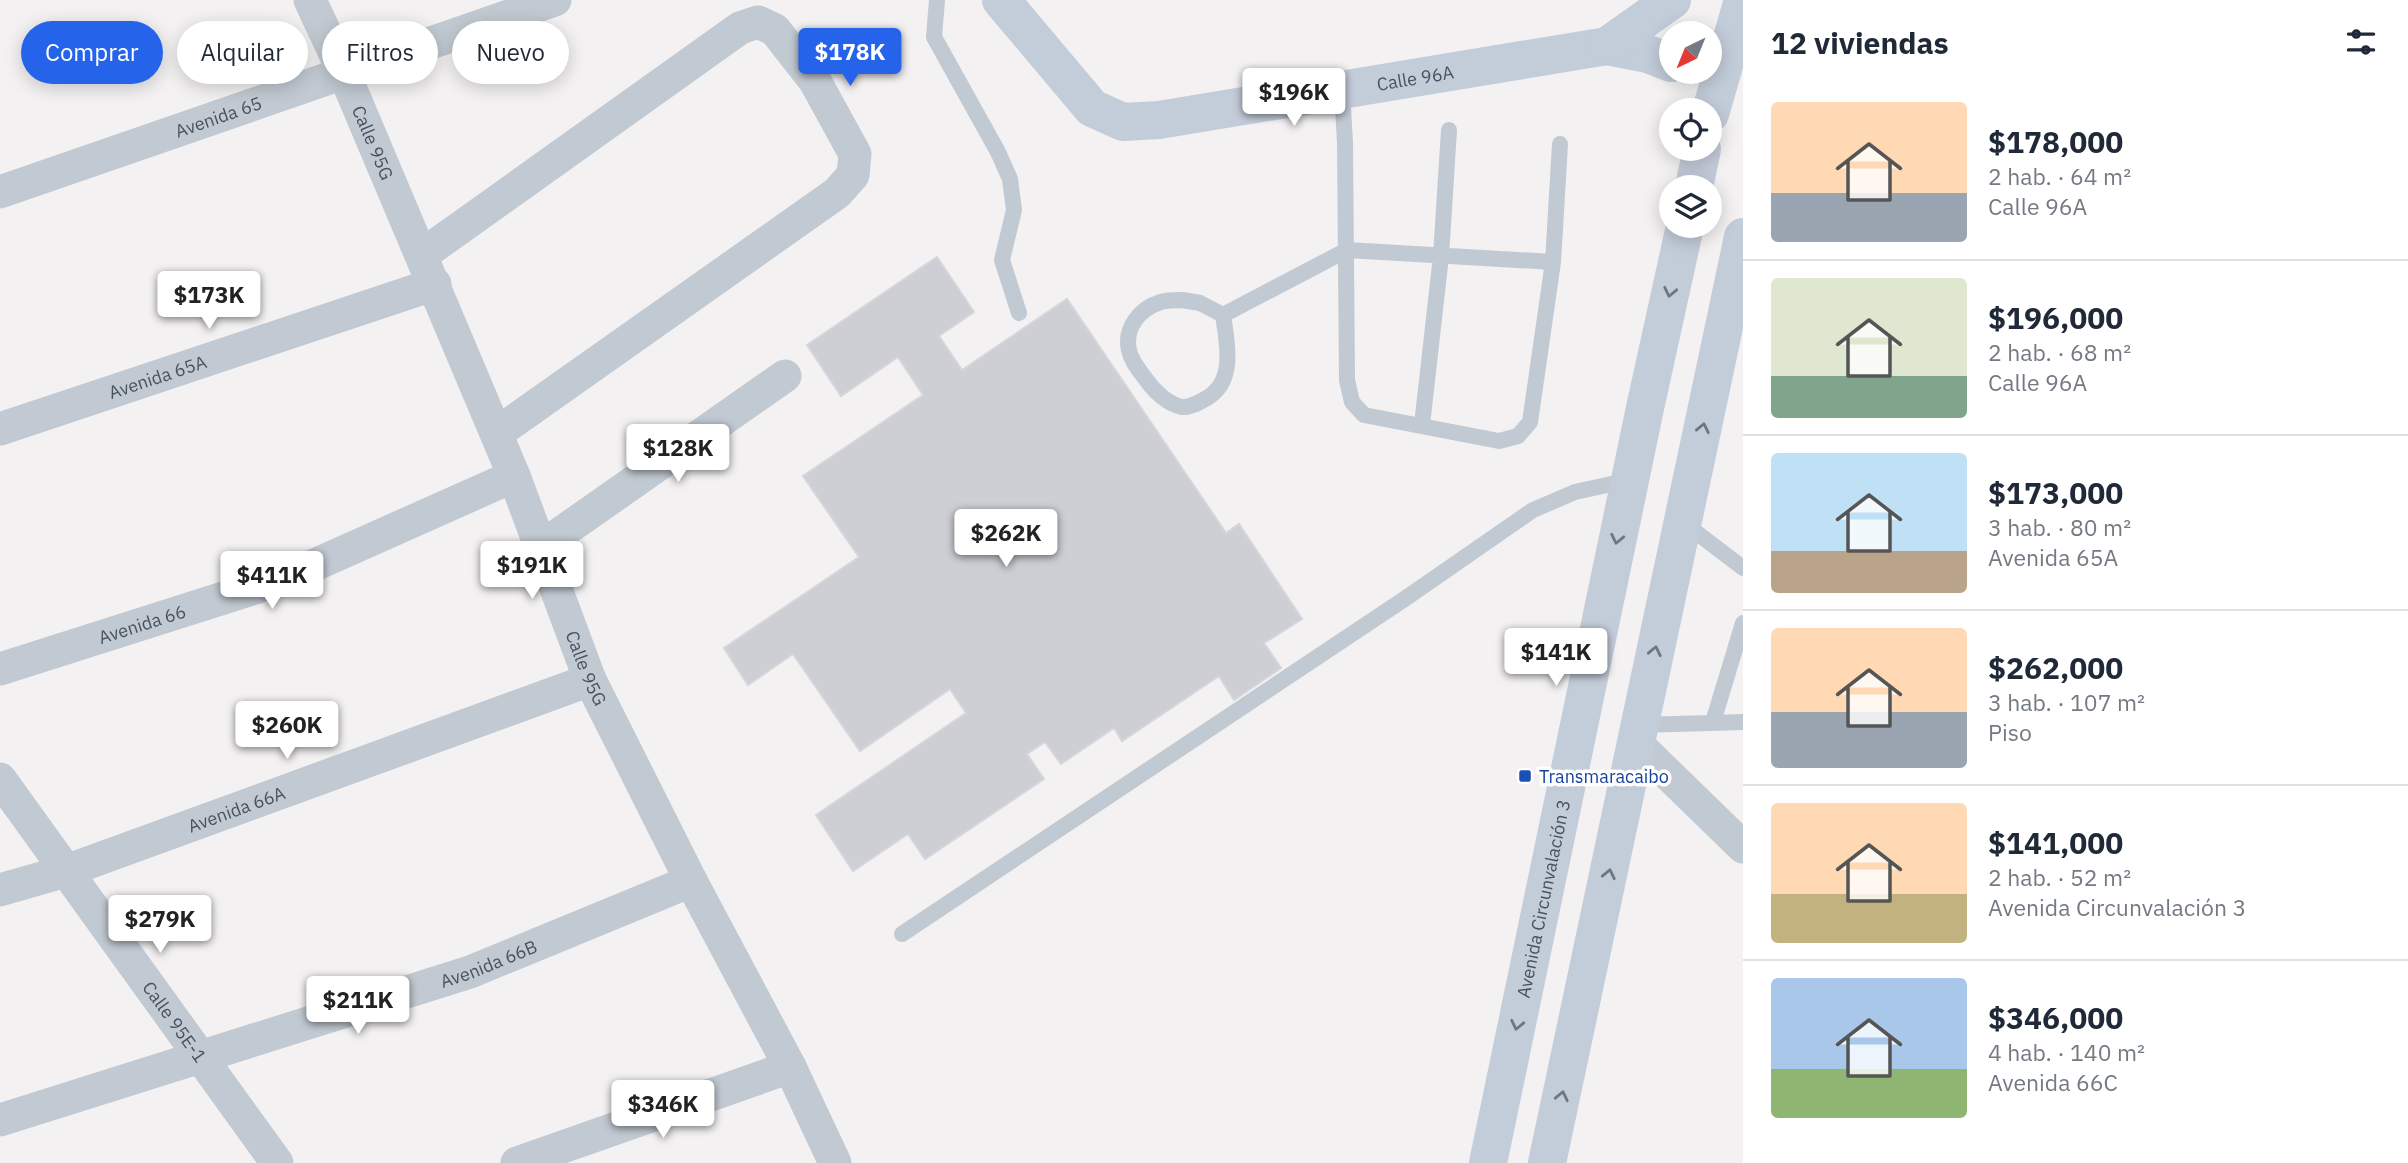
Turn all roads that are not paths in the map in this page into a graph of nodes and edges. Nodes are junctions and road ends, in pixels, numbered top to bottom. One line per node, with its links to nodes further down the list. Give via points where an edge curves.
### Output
1 (310, 0): 7 (street, Calle 95G)
2 (555, 0): 8 (street, Avenida 65)
3 (937, 0): 24 (lane, via 934,37 1010,179 1014,210 1002,260)
4 (1001, 0): 13 (main road, Calle 96A, via 1092,108 1123,122)
5 (1672, 0): 9 (main road)
6 (1743, 0): 14 (main road)
7 (322, 26)
8 (438, 40)
9 (1608, 46): 10 (main road, Calle 96A); 13 (main road, Calle 96A)
10 (1659, 58)
11 (322, 81): 17 (street, Avenida 65)
12 (349, 84): 23 (street, Calle 95G)
13 (1342, 90): 20 (lane)
14 (1715, 96)
15 (1449, 130): 21 (lane)
16 (1560, 144): 22 (lane)
17 (0, 192)
18 (1743, 237): 32 (main road, one-way to 18)
19 (1682, 238): 31 (main road, Avenida Circunvalación 3, one-way to 31)
20 (1347, 250): 21 (lane); 25 (lane); 27 (lane, via 1347,380 1352,402 1364,415)
21 (1441, 256): 22 (lane); 27 (lane)
22 (1553, 262): 27 (lane, via 1530,422 1518,436 1499,441)
23 (428, 269): 28 (street, Avenida 65A); 29 (street, Calle 95G); 29 (street, Avenida 65A, via 740,27 758,22 775,30 815,81 855,154 853,176 837,193)
24 (1019, 313)
25 (1223, 315): 25 (lane, via 1182,300 1162,301 1145,310 1127,335 1129,353 1150,386 1184,407 1216,393 1229,355)
26 (785, 376): 33 (street)
27 (1422, 425)
28 (0, 429)
29 (497, 433): 30 (street, Calle 95G)
30 (514, 475): 33 (street, Calle 95G); 36 (street, Avenida 66, via 283,579)
31 (1630, 481): 46 (lane, via 1575,492 1533,510); 53 (main road, Avenida Circunvalación 3, one-way to 53)
32 (1683, 522): 34 (lane); 40 (main road, one-way to 32)
33 (541, 547): 37 (street, Calle 95G)
34 (1743, 568)
35 (1743, 623): 38 (lane)
36 (0, 669)
37 (590, 680): 43 (street, Avenida 66A); 44 (street, Calle 95G)
38 (1713, 722): 39 (lane); 40 (lane)
39 (1741, 724)
40 (1638, 734): 42 (street); 54 (main road, one-way to 40)
41 (0, 779): 43 (street, Calle 95E-1)
42 (1743, 847)
43 (66, 871): 45 (street, Avenida 66A); 47 (street, Calle 95E-1)
44 (691, 881): 47 (street, Avenida 66B, via 470,972); 48 (street, Calle 95G)
45 (0, 890)
46 (902, 934)
47 (201, 1057): 49 (street, Avenida 66B); 50 (street, Calle 95E-1)
48 (790, 1067): 51 (street); 52 (street, Calle 95G)
49 (0, 1120)
50 (277, 1163)
51 (517, 1163)
52 (835, 1163)
53 (1488, 1163)
54 (1548, 1163)

